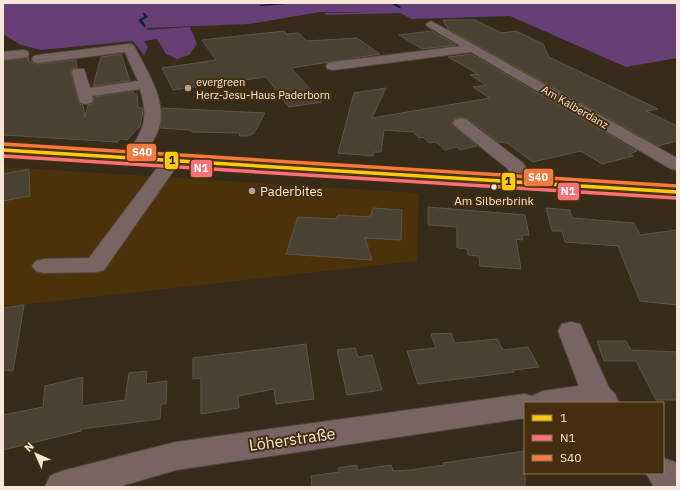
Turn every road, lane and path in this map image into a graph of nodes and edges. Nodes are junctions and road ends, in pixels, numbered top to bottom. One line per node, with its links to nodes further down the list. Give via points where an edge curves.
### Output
1 (431, 24): 2 (street, Am Kalberdanz)
2 (473, 48): 6 (street, via 397,52); 13 (street, Am Kalberdanz)
3 (24, 54): 4 (street)
4 (3, 56)
5 (38, 59): 8 (street, via 129,48)
6 (332, 66)
7 (79, 72): 8 (street, via 85,97)
8 (145, 84): 11 (street, via 152,103 152,126)
9 (461, 122): 14 (street, via 517,167)
10 (3, 150): 11 (main road)
11 (134, 158): 12 (main road)
12 (172, 160): 14 (main road); 16 (street, via 96,265)
13 (677, 165)
14 (520, 182): 15 (main road)
15 (677, 192)
16 (44, 266)
17 (571, 331): 18 (street)
18 (601, 399): 19 (street)
19 (558, 402)
20 (524, 406): 22 (street, Löherstraße, via 176,456)
21 (664, 474): 23 (street)
22 (62, 487)
23 (675, 487)

